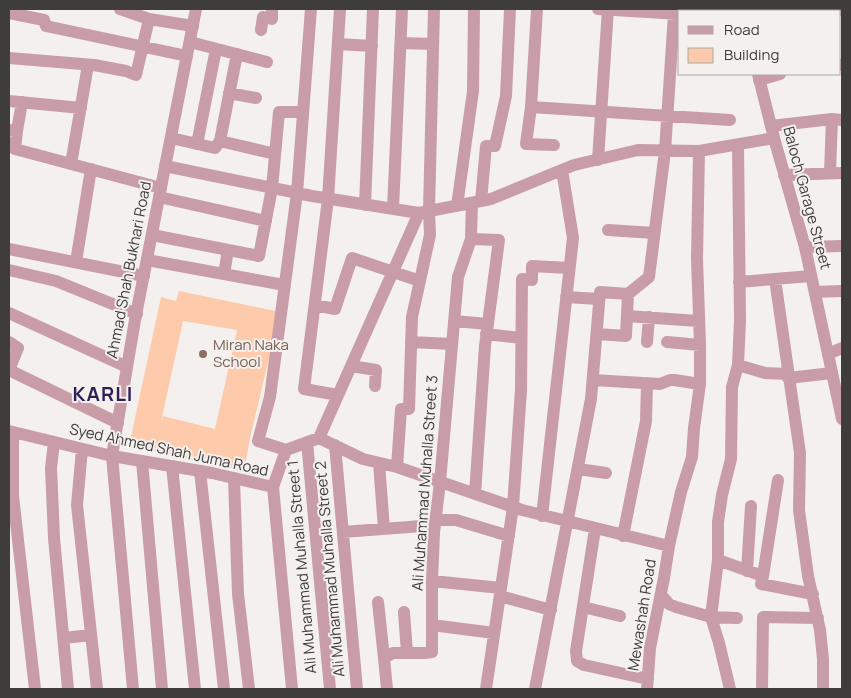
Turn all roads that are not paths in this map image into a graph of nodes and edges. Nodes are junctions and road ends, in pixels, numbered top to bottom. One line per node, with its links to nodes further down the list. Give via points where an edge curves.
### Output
1 (120, 9): 18 (street)
2 (196, 9): 19 (street, Ahmad Shah Bukhari Road)
3 (272, 9): 20 (street, via 272,19 263,17)
4 (311, 9): 41 (street)
5 (340, 9): 22 (street)
6 (373, 9): 25 (street)
7 (402, 9): 23 (street)
8 (434, 9): 24 (street)
9 (474, 9): 69 (street, via 473,91)
10 (510, 9): 67 (street, Ali Muhammad Muhalla Street 3, via 506,96 496,146 486,146)
11 (537, 9): 39 (street)
12 (598, 9): 13 (street)
13 (608, 9): 17 (street); 42 (street)
14 (817, 10): 15 (street)
15 (841, 10)
16 (14, 12): 26 (street, via 44,20 46,26)
17 (677, 14): 43 (street)
18 (149, 19): 19 (street); 26 (street)
19 (193, 26): 21 (street, Ahmad Shah Bukhari Road)
20 (261, 30)
21 (190, 42): 27 (street); 29 (street, Ahmad Shah Bukhari Road)
22 (338, 44): 25 (street); 66 (street)
23 (401, 44): 24 (street); 70 (street)
24 (433, 44): 71 (street)
25 (372, 46): 68 (street)
26 (142, 47): 29 (street); 32 (street, via 136,75)
27 (216, 49): 28 (street); 50 (street)
28 (237, 54): 31 (street); 35 (street)
29 (187, 56): 48 (street, Ahmad Shah Bukhari Road)
30 (9, 58): 32 (street)
31 (267, 62)
32 (88, 65): 40 (street)
33 (773, 75): 34 (street)
34 (758, 77): 47 (street, Baloch Garage Street)
35 (229, 93): 36 (street); 49 (street)
36 (256, 98)
37 (9, 101): 38 (street)
38 (22, 102): 40 (street); 46 (street)
39 (531, 107): 42 (street); 51 (street, via 526,144)
40 (81, 108): 57 (street)
41 (303, 112): 55 (street, via 279,112); 65 (street)
42 (601, 112): 43 (street); 56 (street)
43 (668, 116): 44 (street); 53 (street)
44 (730, 120)
45 (837, 120): 47 (street); 61 (street)
46 (13, 130): 57 (street, via 14,149)
47 (772, 132): 52 (street); 62 (street, Baloch Garage Street)
48 (172, 138): 50 (street); 58 (street, Ahmad Shah Bukhari Road)
49 (220, 141): 50 (street, via 214,148); 55 (street)
50 (197, 144)
51 (554, 144)
52 (738, 144): 54 (street); 91 (street)
53 (665, 151): 54 (street); 56 (street, via 638,150); 74 (street)
54 (699, 151): 104 (street, Mewashah Road)
55 (275, 154): 63 (street)
56 (598, 160): 60 (street)
57 (71, 164): 59 (street)
58 (165, 166): 63 (street); 64 (street, Ahmad Shah Bukhari Road)
59 (91, 169): 64 (street); 82 (street)
60 (562, 170): 67 (street); 83 (street, via 573,238)
61 (836, 173): 62 (street)
62 (784, 175): 78 (street, Baloch Garage Street)
63 (272, 188): 65 (street); 72 (street)
64 (160, 193): 72 (street); 75 (street, Ahmad Shah Bukhari Road)
65 (297, 193): 66 (street); 92 (street)
66 (328, 199): 68 (street); 98 (street)
67 (476, 202): 69 (street); 76 (street, Ali Muhammad Muhalla Street 3)
68 (365, 205): 70 (street)
69 (457, 206): 71 (street)
70 (393, 209): 71 (street)
71 (424, 212): 85 (street); 90 (street, via 430,235)
72 (266, 221): 80 (street, via 259,256)
73 (608, 230): 74 (street)
74 (654, 233): 95 (street, via 649,278)
75 (152, 235): 80 (street); 81 (street, Ahmad Shah Bukhari Road)
76 (471, 238): 103 (street, Ali Muhammad Muhalla Street 3, via 458,277); 105 (street, via 499,240)
77 (842, 246): 78 (street)
78 (805, 247): 88 (street, Baloch Garage Street)
79 (9, 248): 82 (street)
80 (228, 250): 86 (street)
81 (147, 260): 86 (street); 87 (street, Ahmad Shah Bukhari Road)
82 (76, 262): 87 (street)
83 (569, 268): 96 (street); 107 (street, via 532,266 532,280 522,279)
84 (9, 270): 100 (street, via 56,281)
85 (393, 272): 90 (street); 98 (street, via 352,258 335,309); 117 (street)
86 (224, 274): 92 (street)
87 (144, 276): 100 (street, Ahmad Shah Bukhari Road)
88 (811, 276): 89 (street); 94 (street, Baloch Garage Street)
89 (775, 279): 91 (street); 121 (street)
90 (420, 281): 109 (street, via 412,317)
91 (739, 282): 116 (street)
92 (284, 285): 134 (street, via 270,397 258,441)
93 (842, 291): 94 (street)
94 (815, 292): 115 (street, Baloch Garage Street)
95 (628, 294): 97 (street, via 600,292); 101 (street)
96 (566, 297): 97 (street); 150 (street)
97 (599, 299): 106 (street)
98 (315, 305): 126 (street, via 304,389)
99 (9, 313): 118 (street)
100 (137, 314): 118 (street, Ahmad Shah Bukhari Road)
101 (627, 316): 102 (street); 106 (street, via 626,336)
102 (649, 317): 104 (street); 110 (street)
103 (454, 321): 105 (street); 112 (street, Ali Muhammad Muhalla Street 3)
104 (698, 321): 113 (street, Mewashah Road)
105 (487, 329): 107 (street); 147 (street)
106 (597, 334): 122 (street)
107 (521, 338): 149 (street)
108 (9, 342): 119 (street, via 18,348)
109 (411, 342): 112 (street); 139 (street, via 409,409 401,409)
110 (647, 342)
111 (667, 342): 113 (street)
112 (452, 344): 145 (street, Ali Muhammad Muhalla Street 3)
113 (700, 345): 124 (street, Mewashah Road)
114 (842, 348): 115 (street)
115 (828, 354): 120 (street, Baloch Garage Street)
116 (738, 365): 121 (street, via 765,374); 159 (street, via 732,387 731,459 718,522)
117 (351, 366): 125 (street, via 376,370); 126 (street)
118 (127, 367): 128 (street, Ahmad Shah Bukhari Road)
119 (9, 370): 128 (street)
120 (832, 373): 121 (street); 127 (street, Baloch Garage Street)
121 (788, 376): 164 (street, via 800,452 799,510)
122 (593, 380): 123 (street); 140 (street)
123 (647, 383): 124 (street, via 674,380); 157 (street, via 646,421)
124 (700, 384): 158 (street, Mewashah Road, via 692,457)
125 (375, 386)
126 (338, 396): 130 (street)
127 (842, 419)
128 (118, 423): 135 (street, Ahmad Shah Bukhari Road)
129 (11, 432): 131 (street, Syed Ahmed Shah Juma Road); 181 (street, via 13,496)
130 (313, 440): 132 (street); 134 (street); 190 (street, Ali Muhammad Muhalla Street 1)
131 (54, 442): 133 (street, Syed Ahmed Shah Juma Road); 177 (street, via 54,538)
132 (335, 446): 137 (street); 155 (street, Ali Muhammad Muhalla Street 2)
133 (82, 449): 135 (street, Syed Ahmed Shah Juma Road); 176 (street, via 77,505)
134 (286, 450): 146 (street)
135 (112, 456): 136 (street, Syed Ahmed Shah Juma Road); 184 (street, Ahmad Shah Bukhari Road)
136 (142, 461): 138 (street, Syed Ahmed Shah Juma Road); 185 (street)
137 (379, 463): 139 (street); 154 (street)
138 (172, 466): 141 (street, Syed Ahmed Shah Juma Road); 186 (street)
139 (398, 467): 145 (street)
140 (578, 469): 142 (street); 151 (street)
141 (200, 471): 143 (street, Syed Ahmed Shah Juma Road); 187 (street)
142 (606, 473)
143 (234, 479): 146 (street, Syed Ahmed Shah Juma Road); 188 (street, via 238,594)
144 (778, 480): 161 (street)
145 (440, 482): 147 (street); 152 (street, Ali Muhammad Muhalla Street 3)
146 (273, 487): 189 (street, Syed Ahmed Shah Juma Road)
147 (475, 494): 149 (street)
148 (751, 506): 160 (street)
149 (513, 508): 150 (street); 156 (street)
150 (542, 516): 151 (street)
151 (568, 522): 153 (street); 168 (street)
152 (435, 523): 154 (street); 156 (street, via 456,520); 162 (street, Ali Muhammad Muhalla Street 3)
153 (595, 528): 157 (street); 167 (street)
154 (384, 529): 155 (street)
155 (343, 532): 191 (street, Ali Muhammad Muhalla Street 2)
156 (509, 536): 163 (street)
157 (623, 536): 158 (street)
158 (669, 546): 165 (street, Mewashah Road)
159 (718, 560): 160 (street); 171 (street)
160 (747, 571): 161 (street)
161 (762, 576): 164 (street, via 761,584)
162 (432, 581): 163 (street); 174 (street, Ali Muhammad Muhalla Street 3)
163 (500, 592): 168 (street); 175 (street)
164 (812, 594): 173 (street)
165 (661, 595): 171 (street, via 669,604); 180 (street, Mewashah Road, via 650,648)
166 (378, 602): 179 (street)
167 (583, 607): 170 (street); 180 (street, via 577,661)
168 (551, 610): 194 (street)
169 (404, 612): 178 (street)
170 (620, 616)
171 (711, 617): 172 (street); 195 (street)
172 (737, 618)
173 (818, 618): 196 (street, via 763,617); 197 (street)
174 (432, 625): 175 (street); 178 (street, Ali Muhammad Muhalla Street 3, via 432,652)
175 (494, 633): 193 (street)
176 (91, 635): 177 (street); 183 (street)
177 (64, 638): 182 (street)
178 (407, 653): 179 (street, Ali Muhammad Muhalla Street 3, via 393,653)
179 (384, 658): 192 (street)
180 (648, 684)
181 (35, 689)
182 (68, 689)
183 (97, 689)
184 (133, 689)
185 (162, 689)
186 (195, 689)
187 (224, 689)
188 (250, 689)
189 (292, 689)
190 (330, 689)
191 (357, 689)
192 (387, 689)
193 (486, 689)
194 (535, 689)
195 (730, 689)
196 (762, 689)
197 (823, 689)

